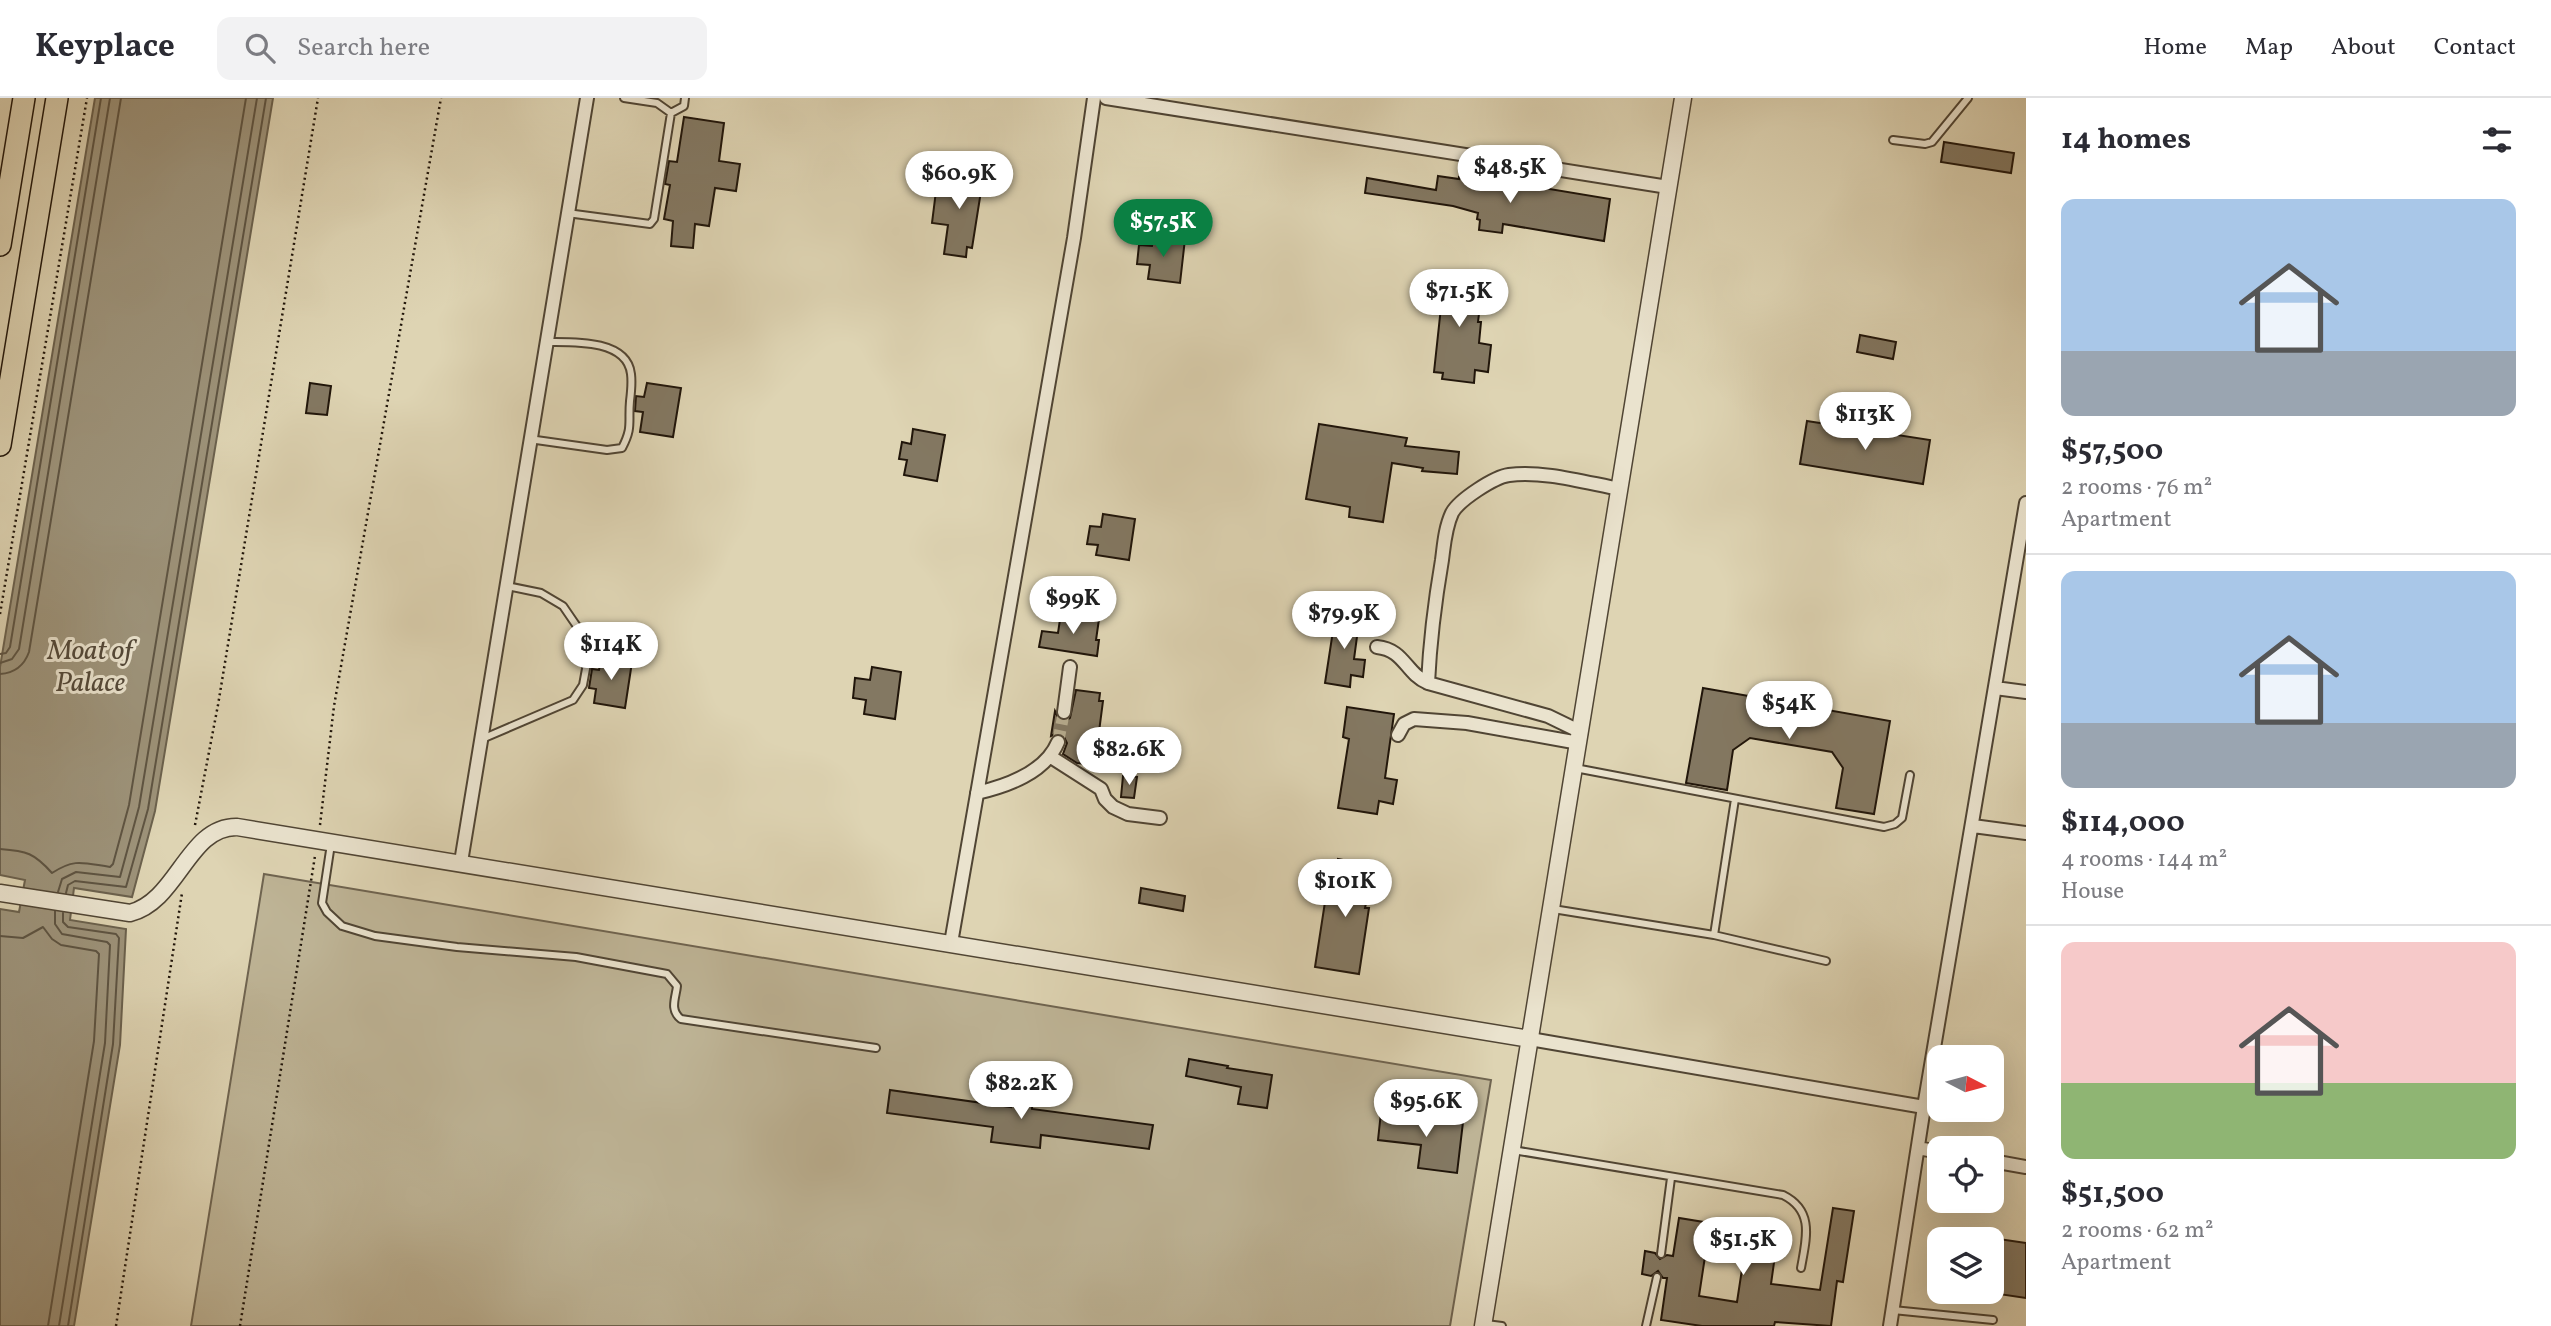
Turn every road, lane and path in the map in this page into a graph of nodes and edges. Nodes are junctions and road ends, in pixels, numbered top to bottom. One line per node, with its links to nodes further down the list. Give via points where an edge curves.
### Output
1 (24, 98): 16 (main road)
2 (57, 98): 21 (main road)
3 (87, 98): 26 (path)
4 (318, 98): 43 (path)
5 (441, 98): 46 (path, via 334,706)
6 (587, 98): 17 (street)
7 (624, 98): 13 (lane, via 657,103)
8 (685, 98): 13 (lane, via 684,106)
9 (1094, 98): 40 (street)
10 (1106, 98): 15 (street)
11 (1683, 98): 15 (street)
12 (1968, 98): 14 (lane, via 1932,142)
13 (671, 113): 17 (lane, via 650,224)
14 (1893, 140)
15 (1668, 187): 22 (street)
16 (3, 208): 18 (main road)
17 (567, 213): 19 (street)
18 (0, 245)
19 (544, 342): 20 (street); 20 (lane, via 603,346 621,354 631,371 630,432 622,448 607,450)
20 (528, 439): 25 (street)
21 (0, 445)
22 (1620, 489): 29 (street, via 1560,478 1506,475 1453,510 1438,581); 34 (street)
23 (2026, 503): 24 (street)
24 (2024, 522): 30 (street)
25 (507, 586): 35 (street); 35 (lane, via 541,593 562,606 587,641 583,685 573,700)
26 (0, 614)
27 (1377, 647): 29 (street, via 1393,650)
28 (1070, 667): 32 (street)
29 (1428, 683): 34 (street, via 1548,716)
30 (1996, 688): 31 (street); 44 (street)
31 (2026, 692)
32 (1064, 712)
33 (1398, 736): 34 (street, via 1404,724 1414,719)
34 (1580, 738): 38 (street)
35 (481, 739): 48 (street)
36 (1058, 743): 37 (street)
37 (1051, 757): 40 (street, via 1017,781); 42 (street, via 1101,789 1113,807)
38 (1574, 768): 41 (lane); 50 (street)
39 (1910, 775): 41 (lane, via 1902,818 1884,827)
40 (977, 793): 52 (street)
41 (1735, 799): 51 (lane)
42 (1160, 818)
43 (195, 825)
44 (1973, 826): 45 (street); 56 (street)
45 (2026, 833)
46 (325, 841): 47 (street, via 227,827 209,835); 48 (street); 55 (lane, via 322,903 342,926 375,936 576,957 667,974 677,986 673,1003 681,1019); 70 (path)
47 (186, 862): 49 (street, via 167,887 130,913); 69 (path)
48 (460, 862): 52 (street)
49 (0, 893)
50 (1552, 909): 51 (lane); 54 (street)
51 (1714, 935): 53 (lane)
52 (951, 943): 54 (street)
53 (1826, 961)
54 (1530, 1039): 56 (street); 58 (street)
55 (876, 1048)
56 (1924, 1107): 57 (street)
57 (1919, 1148): 59 (street); 66 (street)
58 (1513, 1150): 62 (lane); 68 (street)
59 (1927, 1150)
60 (2004, 1163): 61 (street)
61 (2026, 1167)
62 (1671, 1178): 63 (lane); 64 (lane, via 1792,1200 1808,1223)
63 (1661, 1254)
64 (1801, 1268)
65 (1657, 1277): 72 (lane)
66 (1893, 1310): 67 (lane); 73 (street)
67 (1993, 1320)
68 (1483, 1325): 71 (lane)
69 (116, 1326)
70 (240, 1326)
71 (1502, 1326)
72 (1646, 1326)
73 (1890, 1326)

